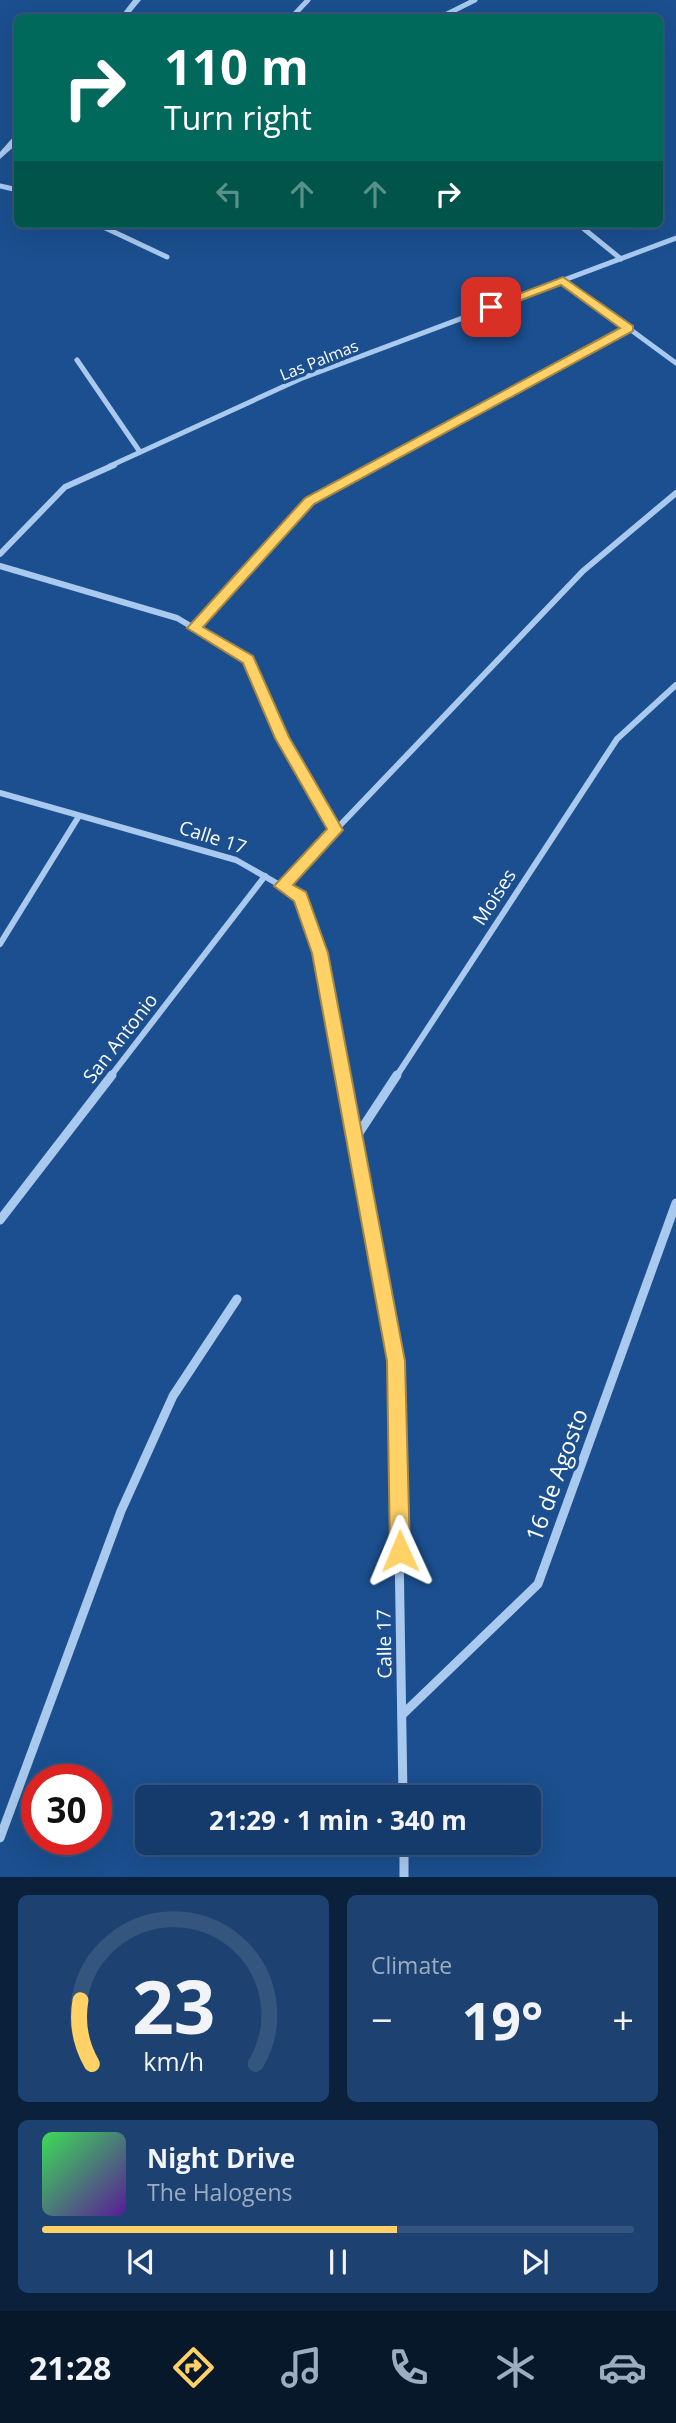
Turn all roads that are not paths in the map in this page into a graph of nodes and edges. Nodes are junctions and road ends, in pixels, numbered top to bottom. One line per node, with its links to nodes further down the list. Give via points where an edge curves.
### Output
1 (136, 0): 4 (street)
2 (308, 0): 5 (street)
3 (475, 0): 6 (street)
4 (125, 14)
5 (295, 14)
6 (447, 14)
7 (14, 141): 8 (street)
8 (0, 157)
9 (105, 228): 12 (street)
10 (583, 228): 13 (street)
11 (676, 238): 13 (street, Las Palmas)
12 (167, 257)
13 (621, 258): 14 (street, Las Palmas)
14 (563, 281): 15 (street); 18 (street, Las Palmas, via 300,379)
15 (629, 329): 17 (street); 22 (street, via 309,501)
16 (77, 360): 18 (street)
17 (676, 363)
18 (140, 453): 20 (street, Las Palmas, via 65,487)
19 (676, 493): 26 (street, via 583,571)
20 (0, 554)
21 (0, 566): 22 (street, via 177,618)
22 (194, 628): 26 (street, via 248,660 282,738)
23 (676, 685): 30 (street, Moises, via 617,739)
24 (0, 793): 25 (street, Calle 17)
25 (79, 816): 27 (street, Calle 17, via 236,860); 29 (street)
26 (335, 830): 28 (street)
27 (265, 876): 28 (street, Calle 17); 32 (street, San Antonio)
28 (282, 886): 30 (street, Calle 17, via 300,897 320,953)
29 (0, 944)
30 (354, 1140): 34 (street, Calle 17, via 396,1361)
31 (676, 1203): 34 (street, 16 de Agosto, via 538,1584)
32 (0, 1220)
33 (237, 1299): 36 (street, via 173,1396 121,1511)
34 (403, 1714): 35 (street, Calle 17)
35 (403, 1785)
36 (0, 1838)
37 (404, 1855): 38 (street)
38 (404, 1877)

